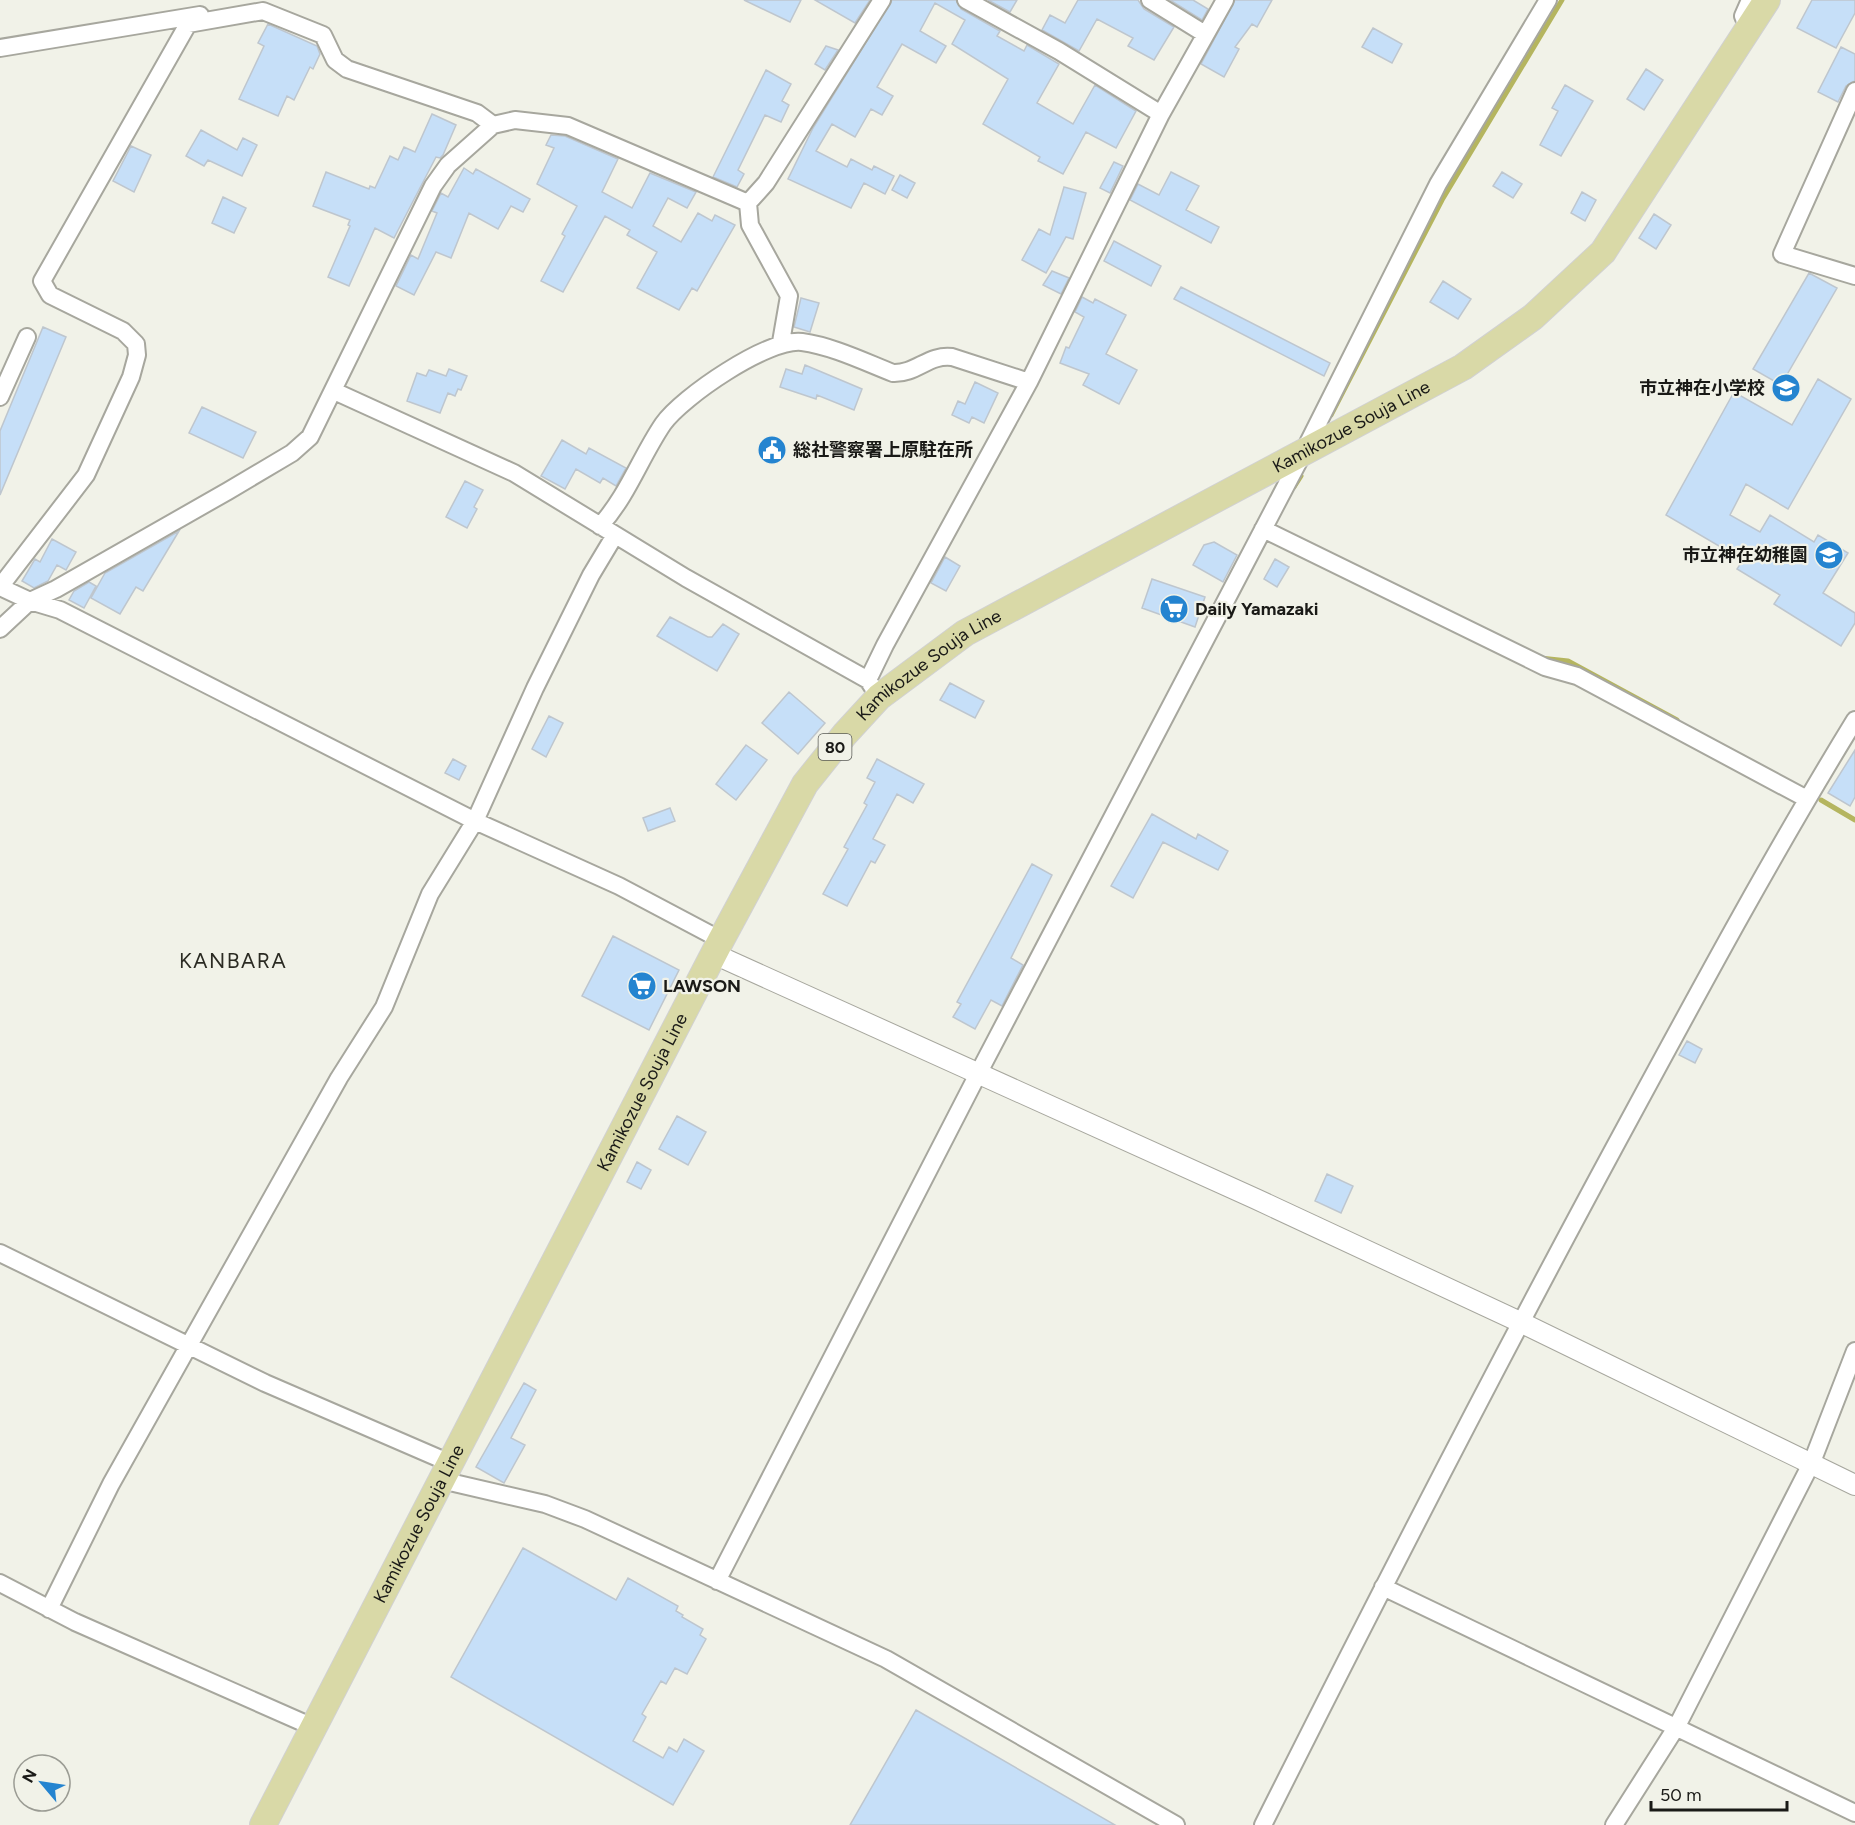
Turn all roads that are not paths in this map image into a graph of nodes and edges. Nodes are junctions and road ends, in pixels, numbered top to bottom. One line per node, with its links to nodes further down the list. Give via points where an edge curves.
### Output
1 (259, 0): 11 (street, via 187,19)
2 (882, 0): 15 (street, via 779,164)
3 (966, 0): 13 (street)
4 (1150, 0): 10 (street)
5 (1225, 0): 10 (street)
6 (1548, 0): 22 (street, via 1438,184)
7 (1750, 0): 9 (street, via 1743,16)
8 (1767, 0): 9 (main road, Kamikozue Souja Line / 80)
9 (1749, 28): 22 (main road, Kamikozue Souja Line / 80, via 1603,252 1533,317 1463,367)
10 (1205, 34): 13 (street)
11 (0, 48)
12 (1855, 91): 16 (street, via 1782,254)
13 (1161, 114): 19 (street)
14 (493, 125): 15 (street, via 515,120 568,126); 20 (street, via 448,165 433,186); 26 (street, via 477,113 346,69 335,60 323,35 263,10 188,24 42,281 50,296 123,331 136,344 135,366 86,475)
15 (748, 203): 18 (street, via 750,225 789,296)
16 (1855, 276)
17 (27, 337): 21 (street)
18 (781, 342): 19 (street, via 802,342 893,373 907,373 939,355); 23 (street, via 686,399 663,424 616,509)
19 (1029, 382): 29 (street)
20 (334, 391): 23 (street, via 514,473); 27 (street, via 310,437 292,453)
21 (0, 397)
22 (1302, 455): 24 (street); 29 (main road, Kamikozue Souja Line / 80, via 965,633)
23 (600, 526): 25 (street)
24 (1263, 529): 31 (street, via 1545,667 1577,676); 34 (street)
25 (615, 535): 29 (street); 32 (street, via 535,688)
26 (0, 587): 27 (street)
27 (30, 601): 28 (street); 32 (street, via 60,610)
28 (0, 629)
29 (874, 688): 33 (main road, Kamikozue Souja Line / 80, via 805,784)
30 (1855, 720): 31 (street)
31 (1807, 799): 36 (street)
32 (475, 821): 33 (street, via 620,886); 37 (street, via 430,894 384,1007 334,1087)
33 (717, 947): 34 (street); 40 (main road, Kamikozue Souja Line / 80)
34 (978, 1074): 36 (street); 42 (street)
35 (0, 1253): 37 (street)
36 (1520, 1322): 39 (street); 44 (street)
37 (190, 1344): 40 (street); 45 (street, via 111,1484)
38 (1855, 1351): 39 (street)
39 (1812, 1462): 41 (street); 46 (street)
40 (446, 1472): 42 (street, via 585,1519); 47 (main road, Kamikozue Souja Line / 80)
41 (1855, 1485)
42 (717, 1581): 50 (street, via 886,1659)
43 (0, 1583): 45 (street)
44 (1383, 1587): 46 (street); 51 (street)
45 (49, 1609): 47 (street)
46 (1677, 1726): 48 (street); 52 (street)
47 (313, 1727): 49 (main road, Kamikozue Souja Line / 80)
48 (1855, 1813)
49 (263, 1825)
50 (1176, 1825)
51 (1263, 1825)
52 (1614, 1825)

